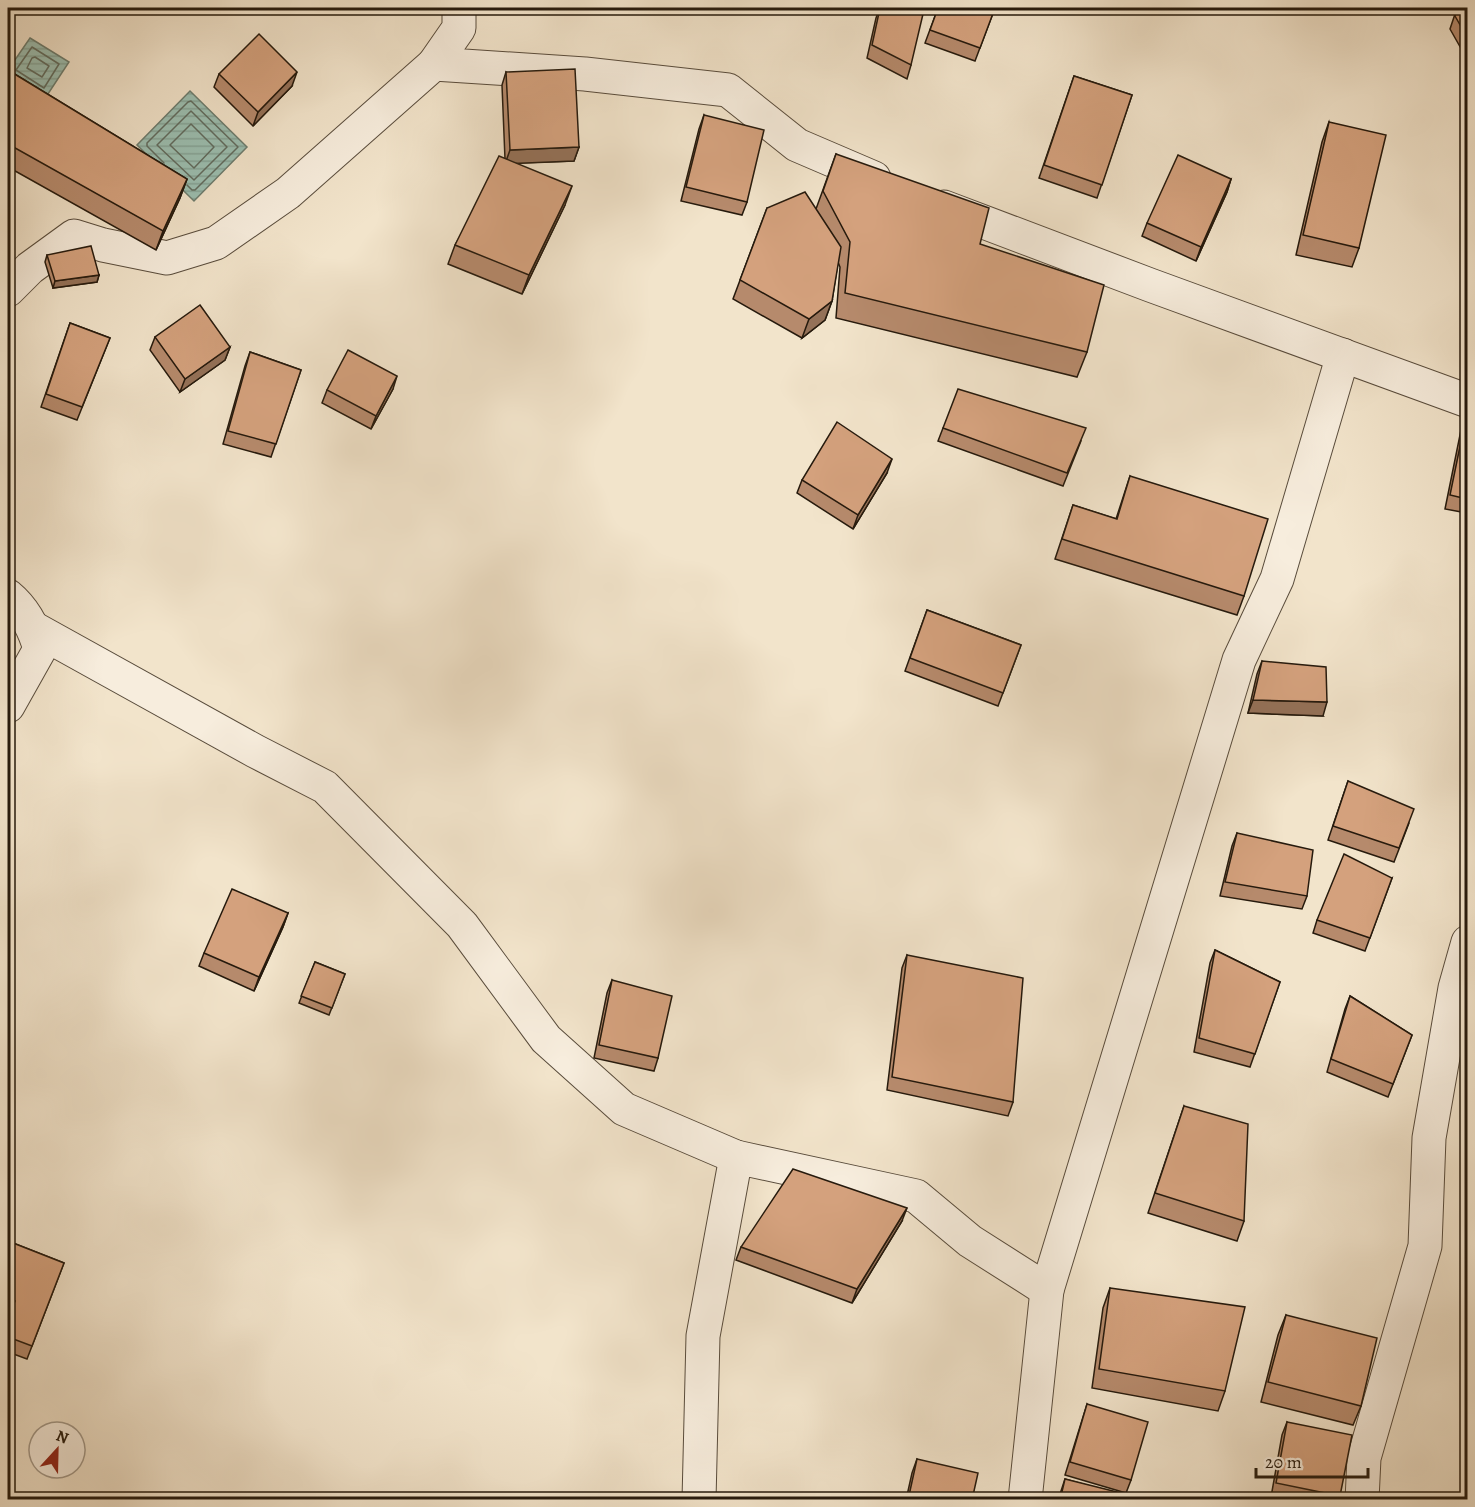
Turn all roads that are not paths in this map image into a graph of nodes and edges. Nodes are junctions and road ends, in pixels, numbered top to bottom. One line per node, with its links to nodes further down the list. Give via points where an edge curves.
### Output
1 (459, 8): 2 (street, via 459,28)
2 (434, 64): 3 (street, via 288,193 216,243 166,258 74,236 30,268); 4 (street, via 585,74 728,90 797,144 907,192)
3 (8, 290)
4 (1343, 355): 5 (street); 11 (street, via 1277,579 1239,660)
5 (1467, 401)
6 (8, 596): 7 (street)
7 (35, 629): 8 (street, via 40,649); 10 (street, via 325,787 462,925 546,1039 624,1109)
8 (8, 706)
9 (1467, 942): 14 (street, via 1455,988 1429,1138 1425,1246 1364,1458)
10 (736, 1157): 11 (street, via 916,1196 970,1242); 12 (street, via 703,1336)
11 (1047, 1290): 13 (street)
12 (699, 1500)
13 (1025, 1500)
14 (1362, 1500)

